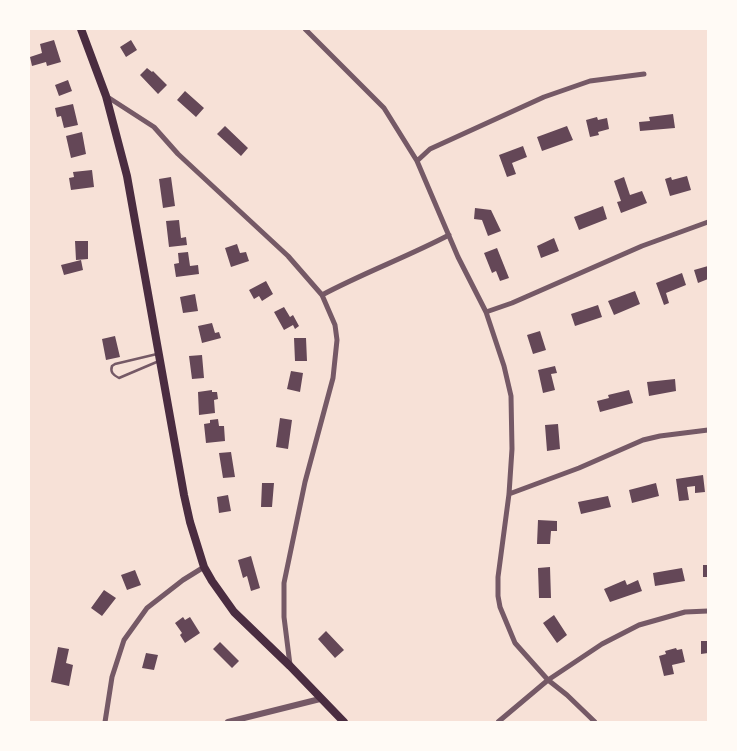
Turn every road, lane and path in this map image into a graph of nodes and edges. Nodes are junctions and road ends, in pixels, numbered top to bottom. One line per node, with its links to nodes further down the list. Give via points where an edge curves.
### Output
1 (81, 29): 4 (main road)
2 (305, 29): 5 (street, via 384,108)
3 (644, 74): 5 (street, via 590,81 544,97 430,149)
4 (106, 96): 8 (street, via 154,127 178,154 288,256); 10 (main road, via 127,176)
5 (417, 161): 7 (street)
6 (708, 222): 9 (street, via 642,246)
7 (449, 235): 8 (street); 9 (street)
8 (322, 295): 15 (street, via 336,332 336,355 284,583)
9 (486, 312): 12 (street, via 511,396)
10 (160, 357): 10 (lane, via 123,377 115,376 111,370 115,364); 13 (main road, via 186,504)
11 (708, 430): 12 (street, via 643,440)
12 (509, 494): 16 (street, via 498,577 500,607 514,643)
13 (204, 567): 15 (main road, via 234,612); 18 (street, via 147,608 124,640 112,677)
14 (708, 611): 16 (street, via 685,612 639,625 602,644)
15 (290, 666): 17 (main road)
16 (548, 680): 21 (street); 22 (street)
17 (320, 698): 19 (street); 20 (main road)
18 (105, 722)
19 (228, 722)
20 (344, 722)
21 (498, 722)
22 (595, 722)

